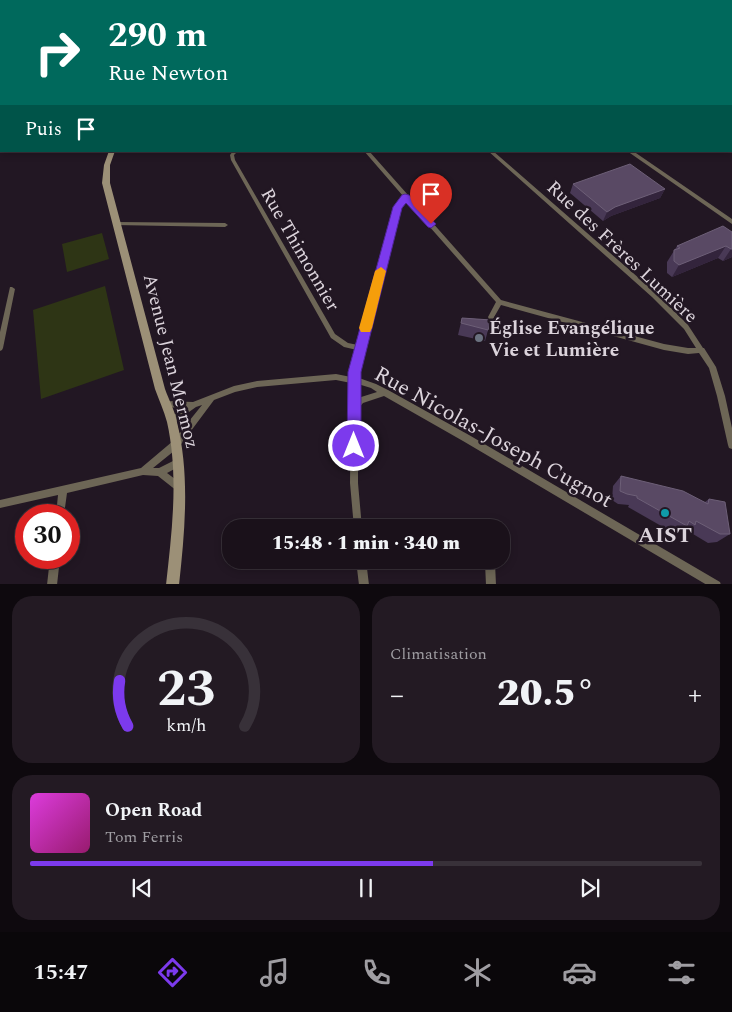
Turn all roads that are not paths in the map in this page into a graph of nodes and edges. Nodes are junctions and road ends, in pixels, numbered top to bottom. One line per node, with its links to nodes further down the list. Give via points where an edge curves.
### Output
1 (112, 152): 8 (main road, Avenue Jean Mermoz, via 105,175)
2 (235, 152): 14 (street, Rue Thimonnier, via 233,160 333,336 346,345)
3 (367, 152): 6 (street)
4 (491, 152): 15 (street, Rue des Frères Lumière, via 670,310)
5 (630, 152): 7 (street)
6 (405, 197): 11 (street); 14 (street, via 398,207)
7 (732, 222)
8 (117, 224): 9 (street); 19 (main road, Avenue Jean Mermoz)
9 (225, 225)
10 (12, 289): 13 (street)
11 (499, 302): 12 (street); 15 (street, via 664,347)
12 (491, 317)
13 (0, 348)
14 (360, 348): 16 (street)
15 (702, 350): 24 (street, Rue des Frères Lumière, via 716,379)
16 (354, 380): 17 (street, Rue Nicolas-Joseph Cugnot); 18 (street, Rue Nicolas-Joseph Cugnot, via 336,377 257,384 234,389); 21 (street)
17 (385, 392): 21 (street, via 360,401); 40 (street, Rue Nicolas-Joseph Cugnot)
18 (210, 400): 20 (street, Rue Nicolas-Joseph Cugnot); 23 (street, Rue Nicolas-Joseph Cugnot)
19 (166, 404): 20 (street, Rue Nicolas-Joseph Cugnot); 22 (main road, Avenue Jean Mermoz)
20 (193, 405): 22 (street, Rue Nicolas-Joseph Cugnot)
21 (354, 409): 32 (street)
22 (172, 421): 23 (main road, Avenue Jean Mermoz)
23 (176, 444): 25 (main road, Avenue Jean Mermoz); 26 (street, Rue Nicolas-Joseph Cugnot)
24 (732, 445)
25 (179, 462): 27 (street); 28 (main road, Avenue Jean Mermoz)
26 (143, 471): 27 (street); 29 (street)
27 (160, 472): 28 (street)
28 (180, 488): 37 (main road, Avenue Jean Mermoz)
29 (63, 491): 30 (street); 31 (street)
30 (0, 504)
31 (61, 504)
32 (357, 519)
33 (54, 569): 36 (street)
34 (362, 569): 38 (street)
35 (490, 569): 39 (street)
36 (52, 584)
37 (172, 584)
38 (364, 584)
39 (491, 584)
40 (717, 584)

